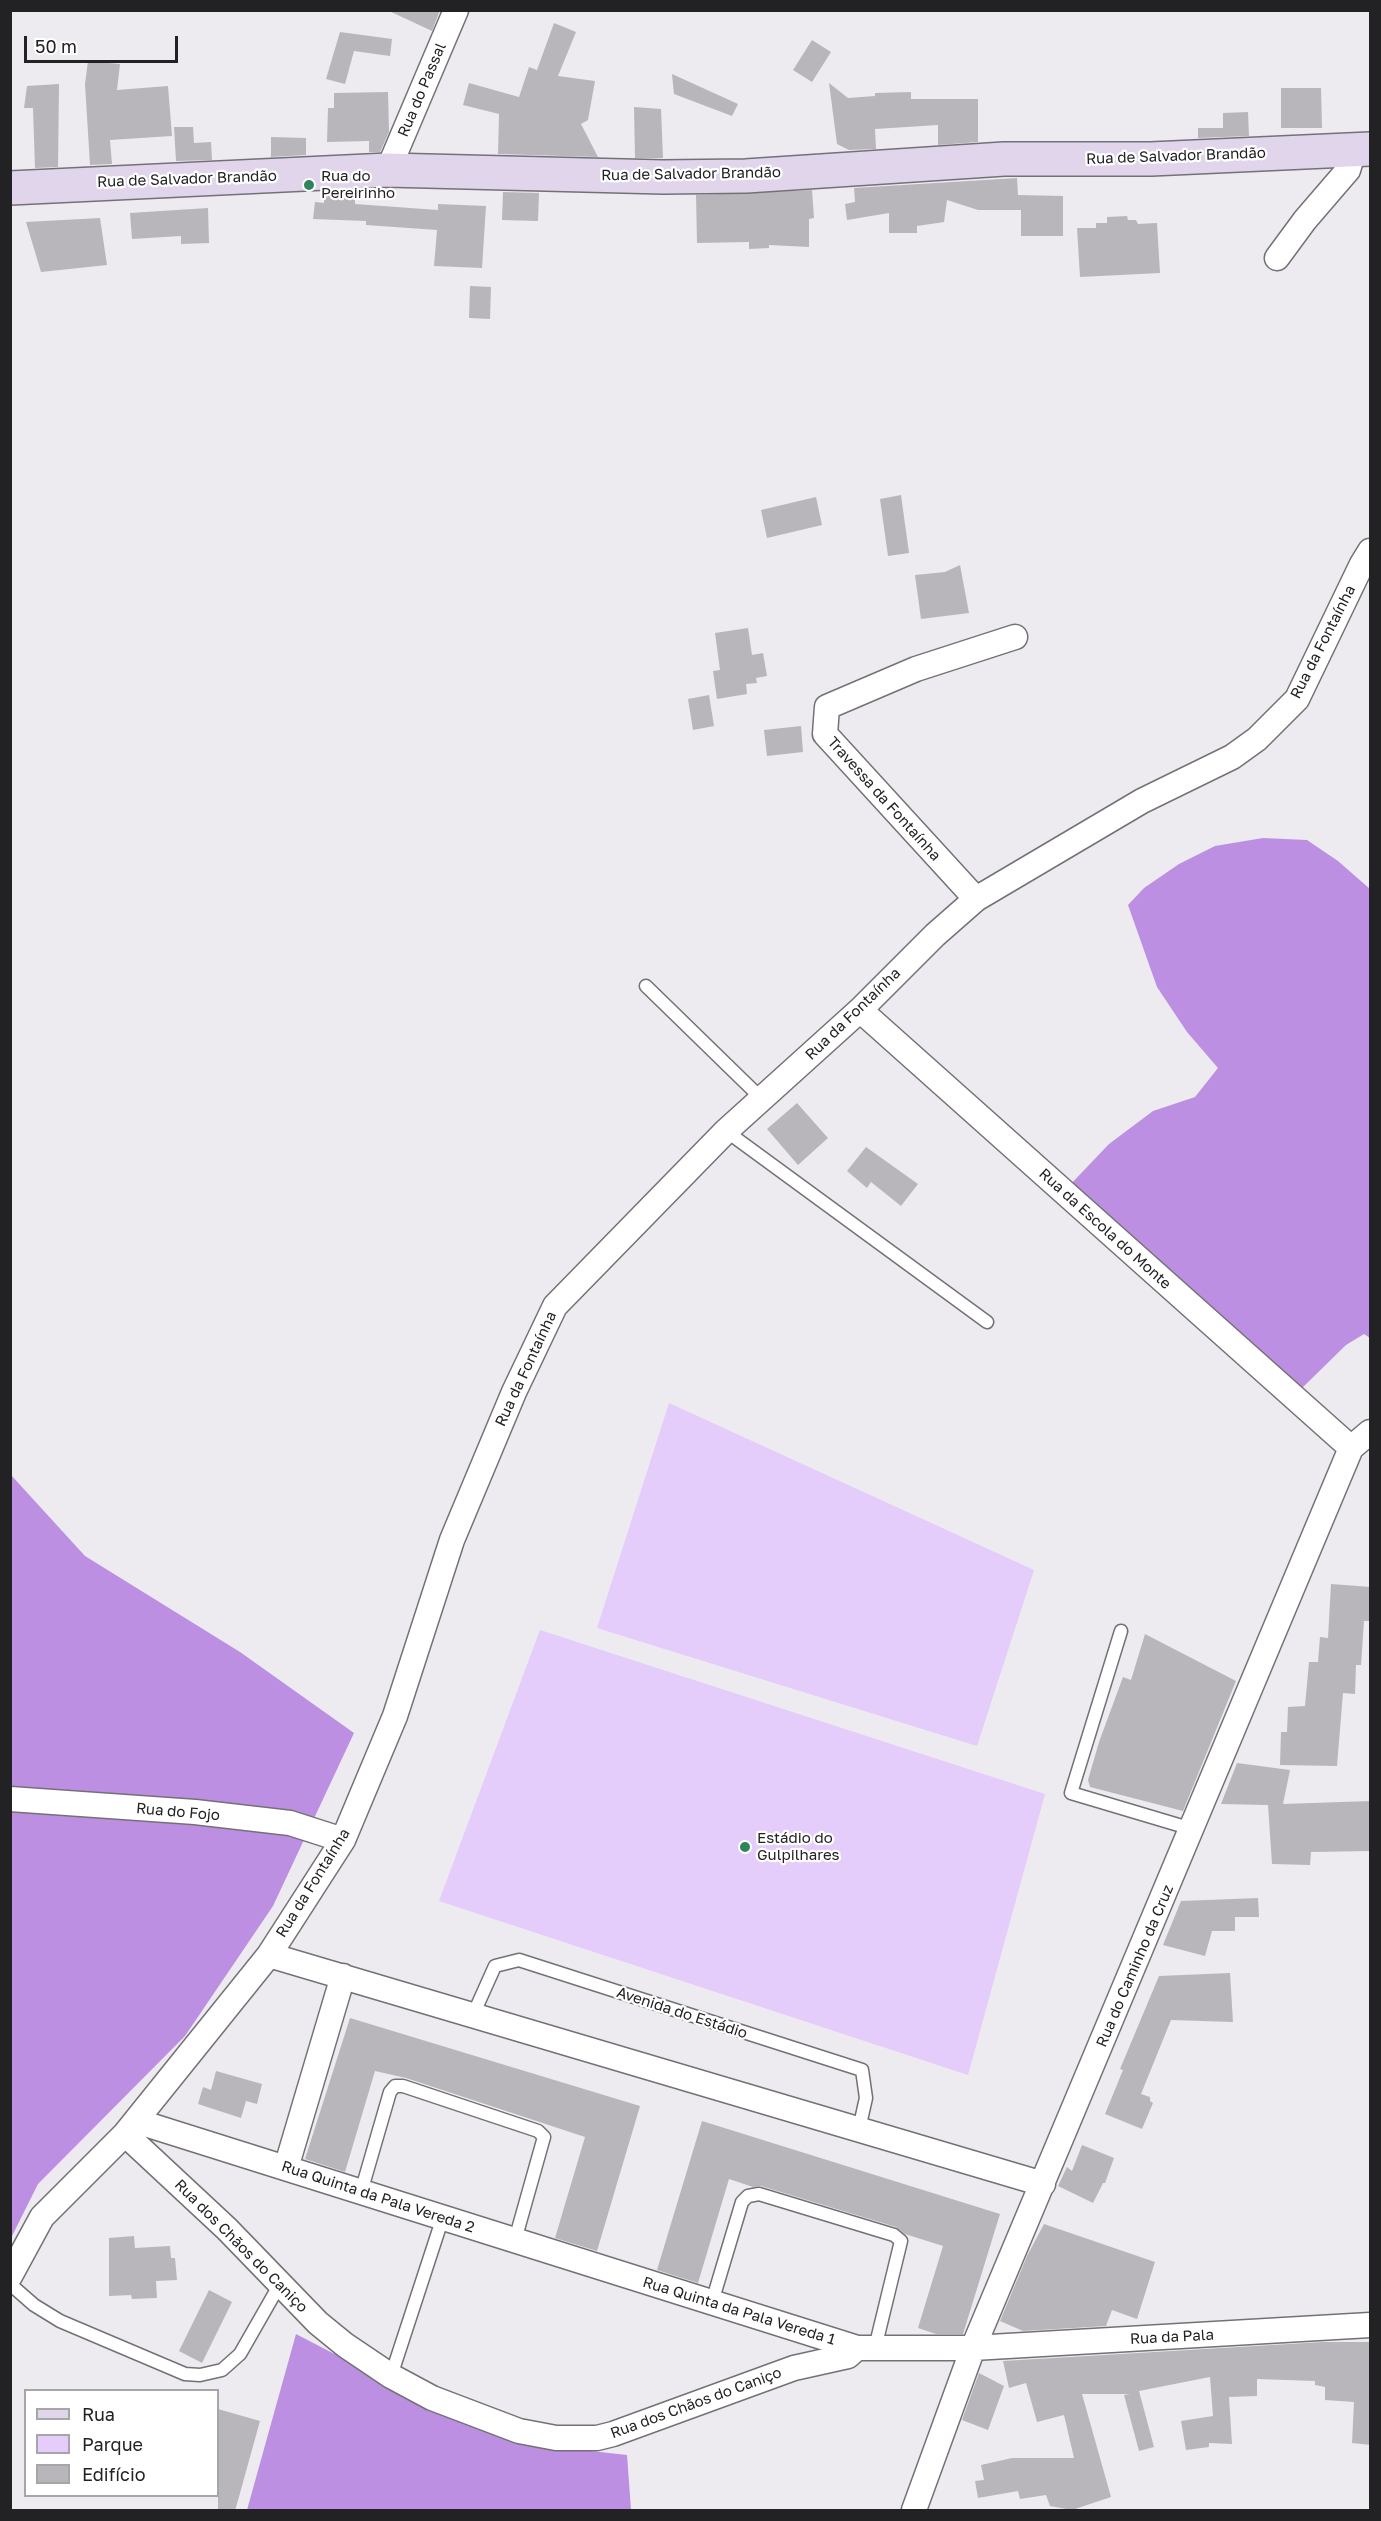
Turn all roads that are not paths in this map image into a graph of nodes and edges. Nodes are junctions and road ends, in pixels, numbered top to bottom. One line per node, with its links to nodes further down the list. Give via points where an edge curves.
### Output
1 (456, 10): 3 (street, Rua do Passal)
2 (1362, 150): 3 (main road, Rua de Salvador Brandão, via 1151,159 1004,159 746,176); 5 (street)
3 (388, 170): 4 (main road, Rua de Salvador Brandão)
4 (10, 188)
5 (1277, 258)
6 (1371, 551): 8 (street, Rua da Fontaínha, via 1297,699 1257,739 1232,757 1142,801)
7 (1015, 637): 8 (street, Travessa da Fontaínha, via 916,669 827,707 825,734)
8 (976, 899): 10 (street, Rua da Fontaínha)
9 (646, 986): 11 (lane)
10 (860, 1010): 11 (street, Rua da Fontaínha); 15 (street, Rua da Escola do Monte)
11 (762, 1099): 12 (street, Rua da Fontaínha)
12 (726, 1131): 13 (lane); 19 (street, Rua da Fontaínha, via 555,1306 452,1540 395,1716)
13 (987, 1322)
14 (1371, 1432): 15 (street, Rua do Caminho da Cruz)
15 (1351, 1448): 18 (street, Rua do Caminho da Cruz)
16 (1120, 1631): 18 (lane, via 1071,1793)
17 (10, 1799): 19 (street, Rua do Fojo, via 290,1823)
18 (1192, 1829): 26 (street, Rua do Caminho da Cruz)
19 (343, 1840): 20 (street, Rua da Fontaínha)
20 (269, 1955): 21 (street); 23 (street, Rua da Fontaínha)
21 (343, 1976): 22 (street); 25 (street)
22 (474, 2015): 24 (street); 24 (lane, Avenida do Estádio, via 495,1966 519,1960 862,2070 866,2098)
23 (131, 2127): 25 (street, Rua Quinta da Pala Vereda 2); 31 (street, Rua da Fontaínha, via 42,2217); 33 (street, Rua dos Chãos do Caniço)
24 (859, 2129): 26 (street)
25 (286, 2168): 27 (street, Rua Quinta da Pala Vereda 2)
26 (1043, 2184): 37 (street, Rua do Caminho da Cruz)
27 (361, 2192): 28 (street, Rua Quinta da Pala Vereda 2); 29 (lane, via 390,2092 395,2086 403,2086 538,2130 544,2138)
28 (443, 2217): 29 (street, Rua Quinta da Pala Vereda 2); 38 (lane)
29 (515, 2240): 30 (street, Rua Quinta da Pala Vereda 2)
30 (620, 2273): 34 (street, Rua Quinta da Pala Vereda 1)
31 (10, 2276)
32 (10, 2284): 33 (lane, via 60,2321 185,2374 200,2375 222,2370 240,2354)
33 (280, 2284): 38 (street, Rua dos Chãos do Caniço, via 318,2323)
34 (712, 2302): 36 (street, Rua Quinta da Pala Vereda 1); 36 (lane, via 742,2202 759,2194 894,2235 901,2241)
35 (1371, 2325): 37 (street, Rua da Pala)
36 (866, 2348): 37 (street, Rua dos Chãos do Caniço); 38 (street, Rua dos Chãos do Caniço, via 794,2368 597,2438 556,2438 519,2431 432,2398)
37 (973, 2348): 39 (street, Rua do Caminho da Cruz)
38 (391, 2376)
39 (914, 2510): 40 (street)
40 (930, 2511)

